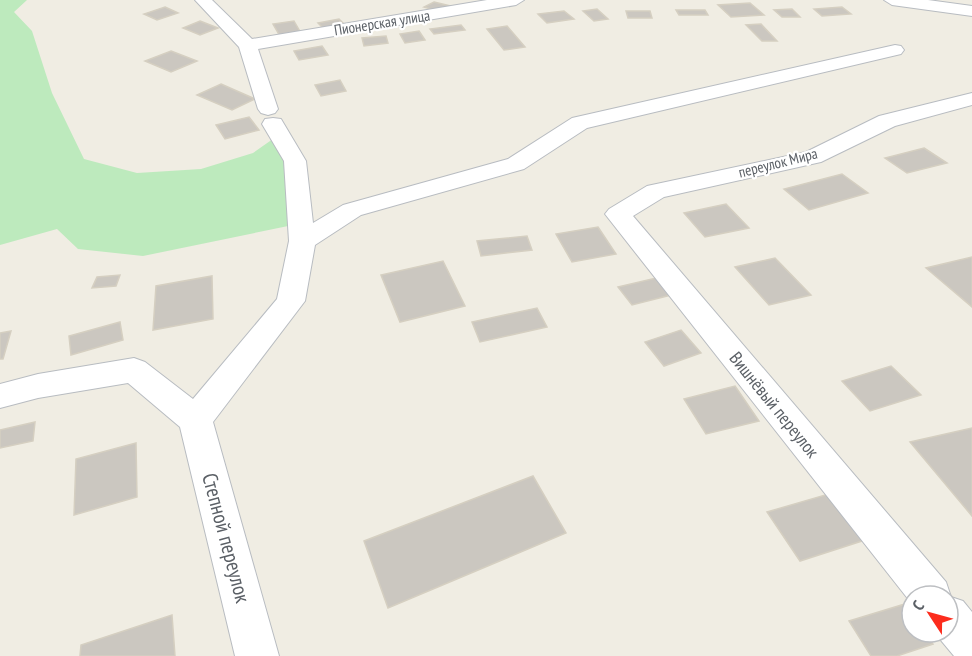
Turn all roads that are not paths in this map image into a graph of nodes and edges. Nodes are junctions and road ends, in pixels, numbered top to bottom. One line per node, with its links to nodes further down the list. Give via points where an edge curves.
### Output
1 (203, 0): 5 (street)
2 (516, 0): 5 (street, Пионерская улица)
3 (892, 0): 4 (street)
4 (972, 11)
5 (248, 45): 9 (street, via 270,117 295,161)
6 (895, 50): 9 (street, via 580,123 516,164 352,210)
7 (972, 99): 8 (street, переулок Мира, via 886,121 813,157 657,191)
8 (618, 214): 12 (street, Вишнёвый переулок)
9 (302, 241): 11 (street, via 291,301)
10 (0, 396): 11 (street, via 135,370)
11 (195, 420): 15 (street, Степной переулок)
12 (921, 584)
13 (960, 630): 14 (street)
14 (972, 644)
15 (256, 656)

